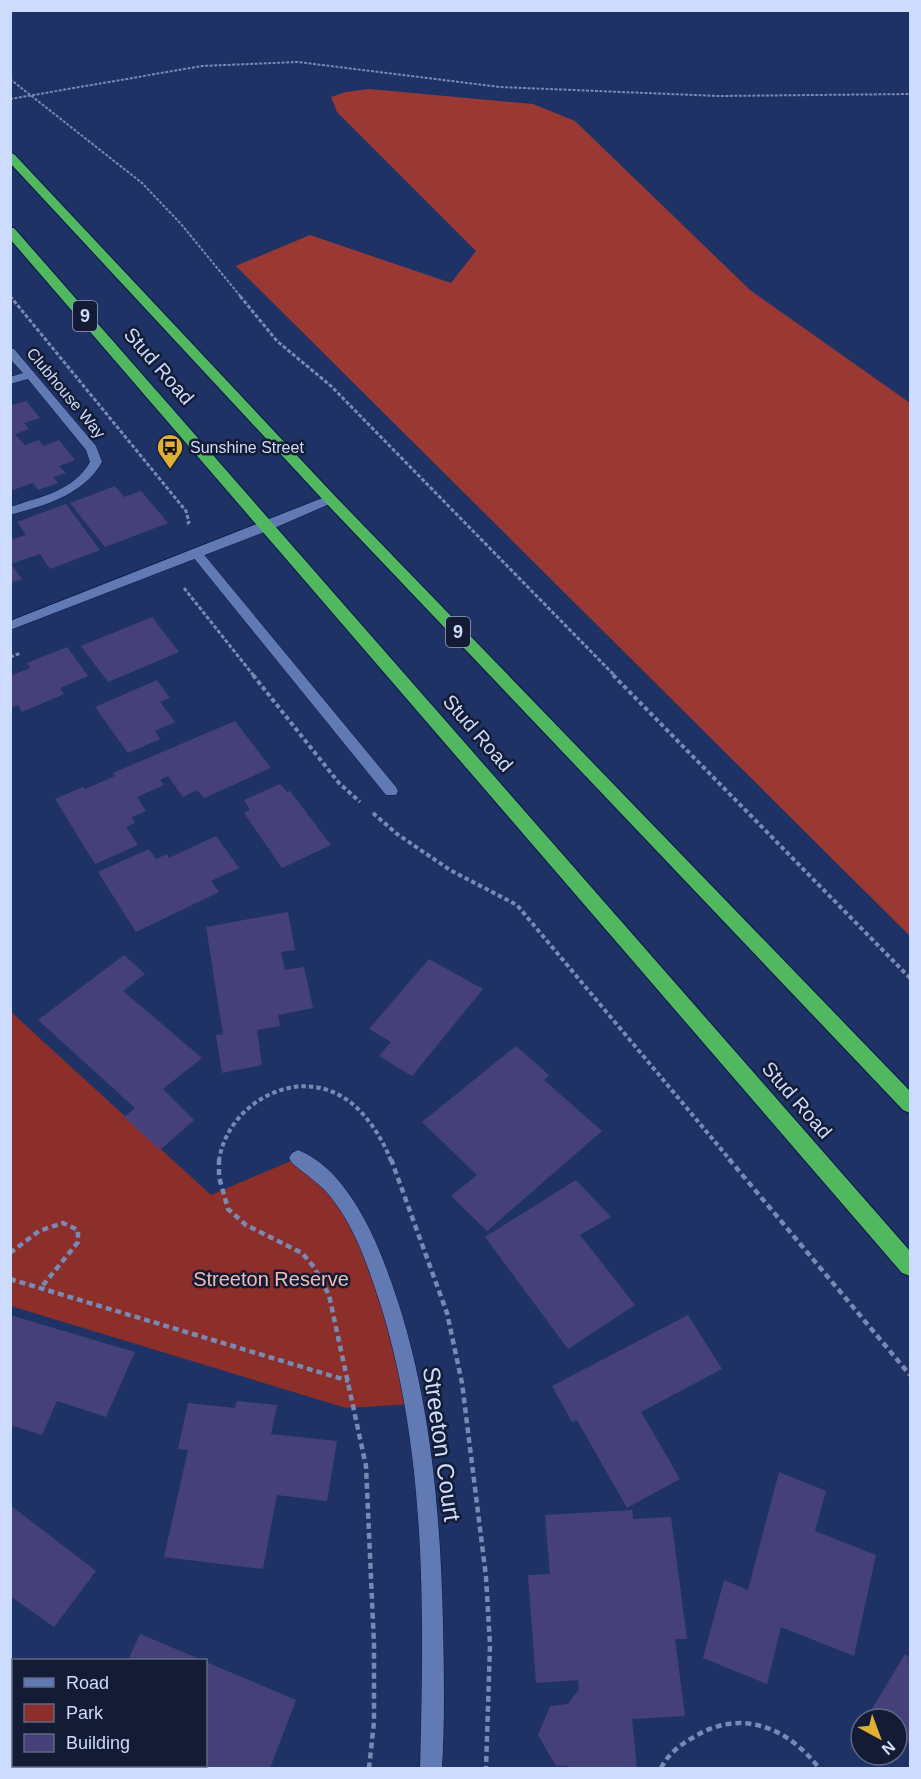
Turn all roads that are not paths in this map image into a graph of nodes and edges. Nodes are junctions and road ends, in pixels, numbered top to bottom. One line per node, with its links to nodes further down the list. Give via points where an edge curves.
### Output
1 (10, 156): 6 (highway, Stud Road / 9)
2 (10, 231): 8 (highway, Stud Road / 9)
3 (10, 351): 4 (street, Clubhouse Way)
4 (29, 375): 5 (street); 7 (street, Clubhouse Way, via 92,449 96,462 90,475 73,487)
5 (10, 381)
6 (330, 499): 8 (street); 12 (highway, Stud Road / 9)
7 (10, 511)
8 (268, 526): 9 (street); 14 (highway, Stud Road / 9)
9 (197, 554): 10 (street); 11 (street)
10 (10, 626)
11 (391, 791)
12 (910, 1104)
13 (298, 1158): 15 (street, Streeton Court, via 338,1192 367,1241 394,1312 412,1390 424,1480 433,1603)
14 (910, 1266)
15 (431, 1768)

